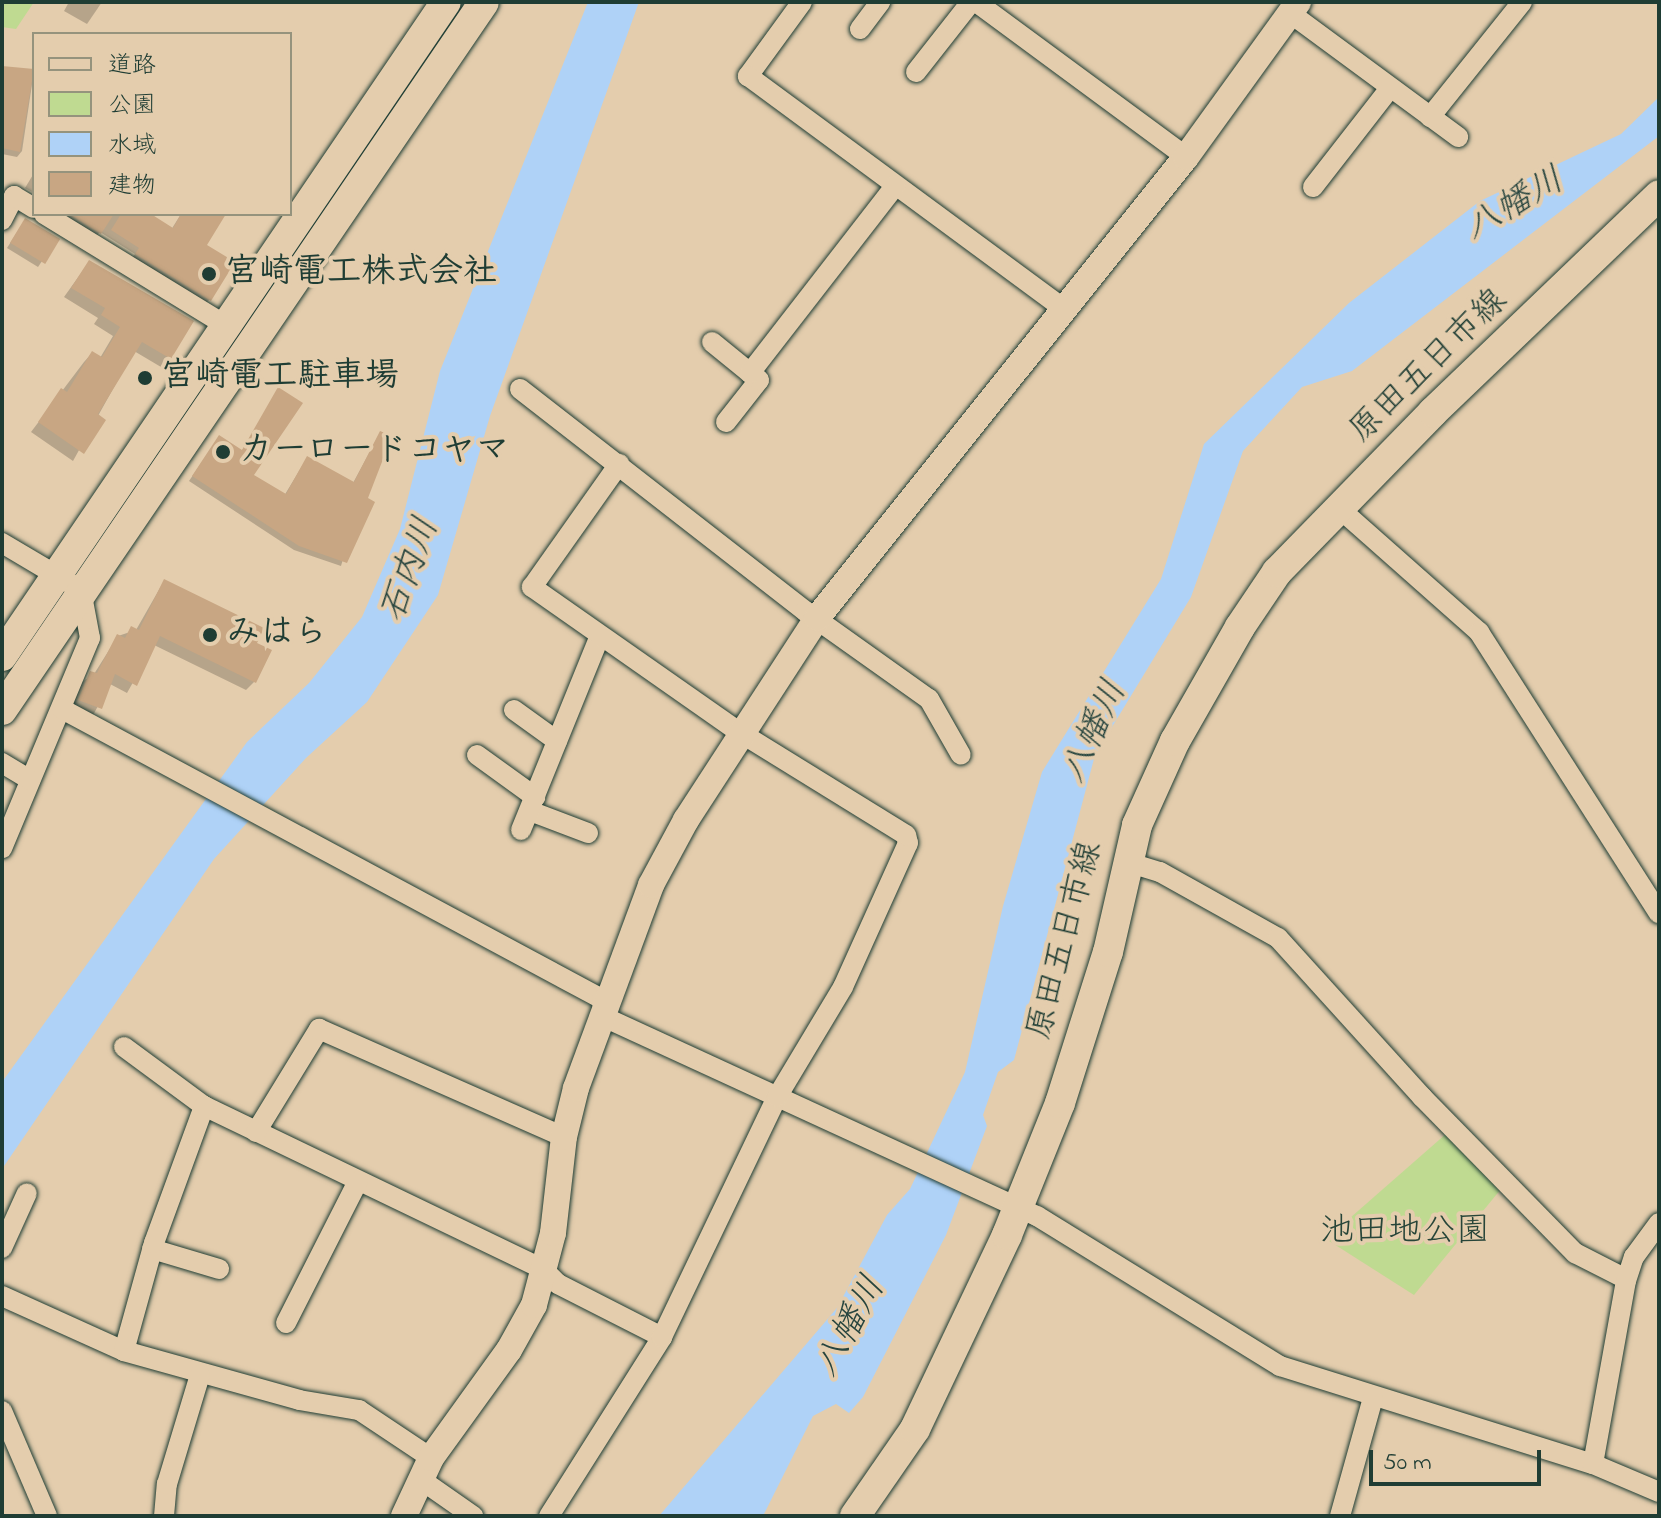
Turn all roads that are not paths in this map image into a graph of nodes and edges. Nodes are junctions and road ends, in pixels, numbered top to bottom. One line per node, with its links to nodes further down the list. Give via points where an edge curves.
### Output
1 (446, 2): 18 (main road)
2 (484, 2): 31 (main road)
3 (802, 2): 14 (street, via 748,76)
4 (880, 2): 8 (street)
5 (974, 2): 9 (street); 13 (street)
6 (1522, 2): 11 (street)
7 (1294, 7): 10 (street); 13 (street)
8 (860, 29)
9 (916, 72)
10 (1390, 88): 11 (street); 15 (street)
11 (1430, 117): 12 (street)
12 (1458, 137)
13 (1186, 157): 22 (street)
14 (895, 186): 22 (street); 25 (street)
15 (1313, 187)
16 (1659, 195): 29 (main road, 原田五日市線)
17 (32, 207): 21 (street, via 14,196)
18 (292, 210)
19 (47, 216): 23 (street)
20 (286, 218): 23 (main road)
21 (2, 220)
22 (1064, 309): 32 (street)
23 (225, 325): 31 (main road)
24 (712, 342): 25 (street)
25 (750, 373): 27 (street, via 759,380)
26 (520, 389): 28 (street)
27 (726, 422)
28 (619, 464): 32 (street); 33 (street, via 532,587)
29 (1340, 509): 48 (main road, 原田五日市線, via 1277,572 1240,627 1152,787); 49 (street, via 1479,632)
30 (2, 543): 31 (street)
31 (69, 582): 34 (main road); 35 (street, via 90,638); 36 (main road)
32 (817, 618): 38 (street); 41 (street, via 929,699)
33 (599, 638): 38 (street); 39 (street)
34 (2, 656)
35 (62, 709): 43 (street); 50 (street, via 602,999)
36 (2, 710)
37 (514, 710): 39 (street)
38 (739, 732): 50 (street, via 651,885); 52 (street, via 906,835 908,843 843,987)
39 (557, 741): 44 (street)
40 (477, 755): 44 (street)
41 (961, 755)
42 (2, 763): 43 (street)
43 (30, 780): 47 (street)
44 (532, 804): 45 (street); 46 (street)
45 (521, 830)
46 (588, 833)
47 (2, 848)
48 (1127, 862): 58 (main road, 原田五日市線, via 1108,952 1060,1103); 64 (street, via 1160,872 1278,938 1422,1097 1575,1253)
49 (1659, 913)
50 (604, 1017): 52 (street); 55 (street)
51 (124, 1047): 53 (street)
52 (777, 1097): 58 (street); 67 (street)
53 (204, 1106): 54 (street); 61 (street)
54 (256, 1132): 55 (street, via 319,1029); 56 (street)
55 (564, 1137): 63 (street, via 553,1233)
56 (358, 1181): 63 (street); 66 (street)
57 (27, 1193): 60 (street)
58 (1011, 1204): 70 (street, via 1280,1366); 80 (main road, 原田五日市線, via 915,1429)
59 (1659, 1223): 64 (street, via 1634,1257)
60 (2, 1248)
61 (152, 1249): 62 (street); 68 (street)
62 (219, 1269)
63 (543, 1269): 67 (street, via 558,1284); 73 (street, via 534,1305 509,1350)
64 (1626, 1279): 72 (street)
65 (2, 1296): 68 (street)
66 (286, 1323)
67 (662, 1337): 79 (street)
68 (124, 1351): 69 (street)
69 (200, 1375): 73 (street, via 299,1400 347,1406); 76 (street, via 167,1484)
70 (1373, 1398): 72 (street); 81 (street)
71 (2, 1411): 75 (street)
72 (1593, 1464): 74 (street)
73 (426, 1468): 77 (street); 78 (street)
74 (1659, 1492)
75 (47, 1516)
76 (164, 1516)
77 (404, 1516)
78 (473, 1516)
79 (549, 1516)
80 (855, 1516)
81 (1340, 1516)

